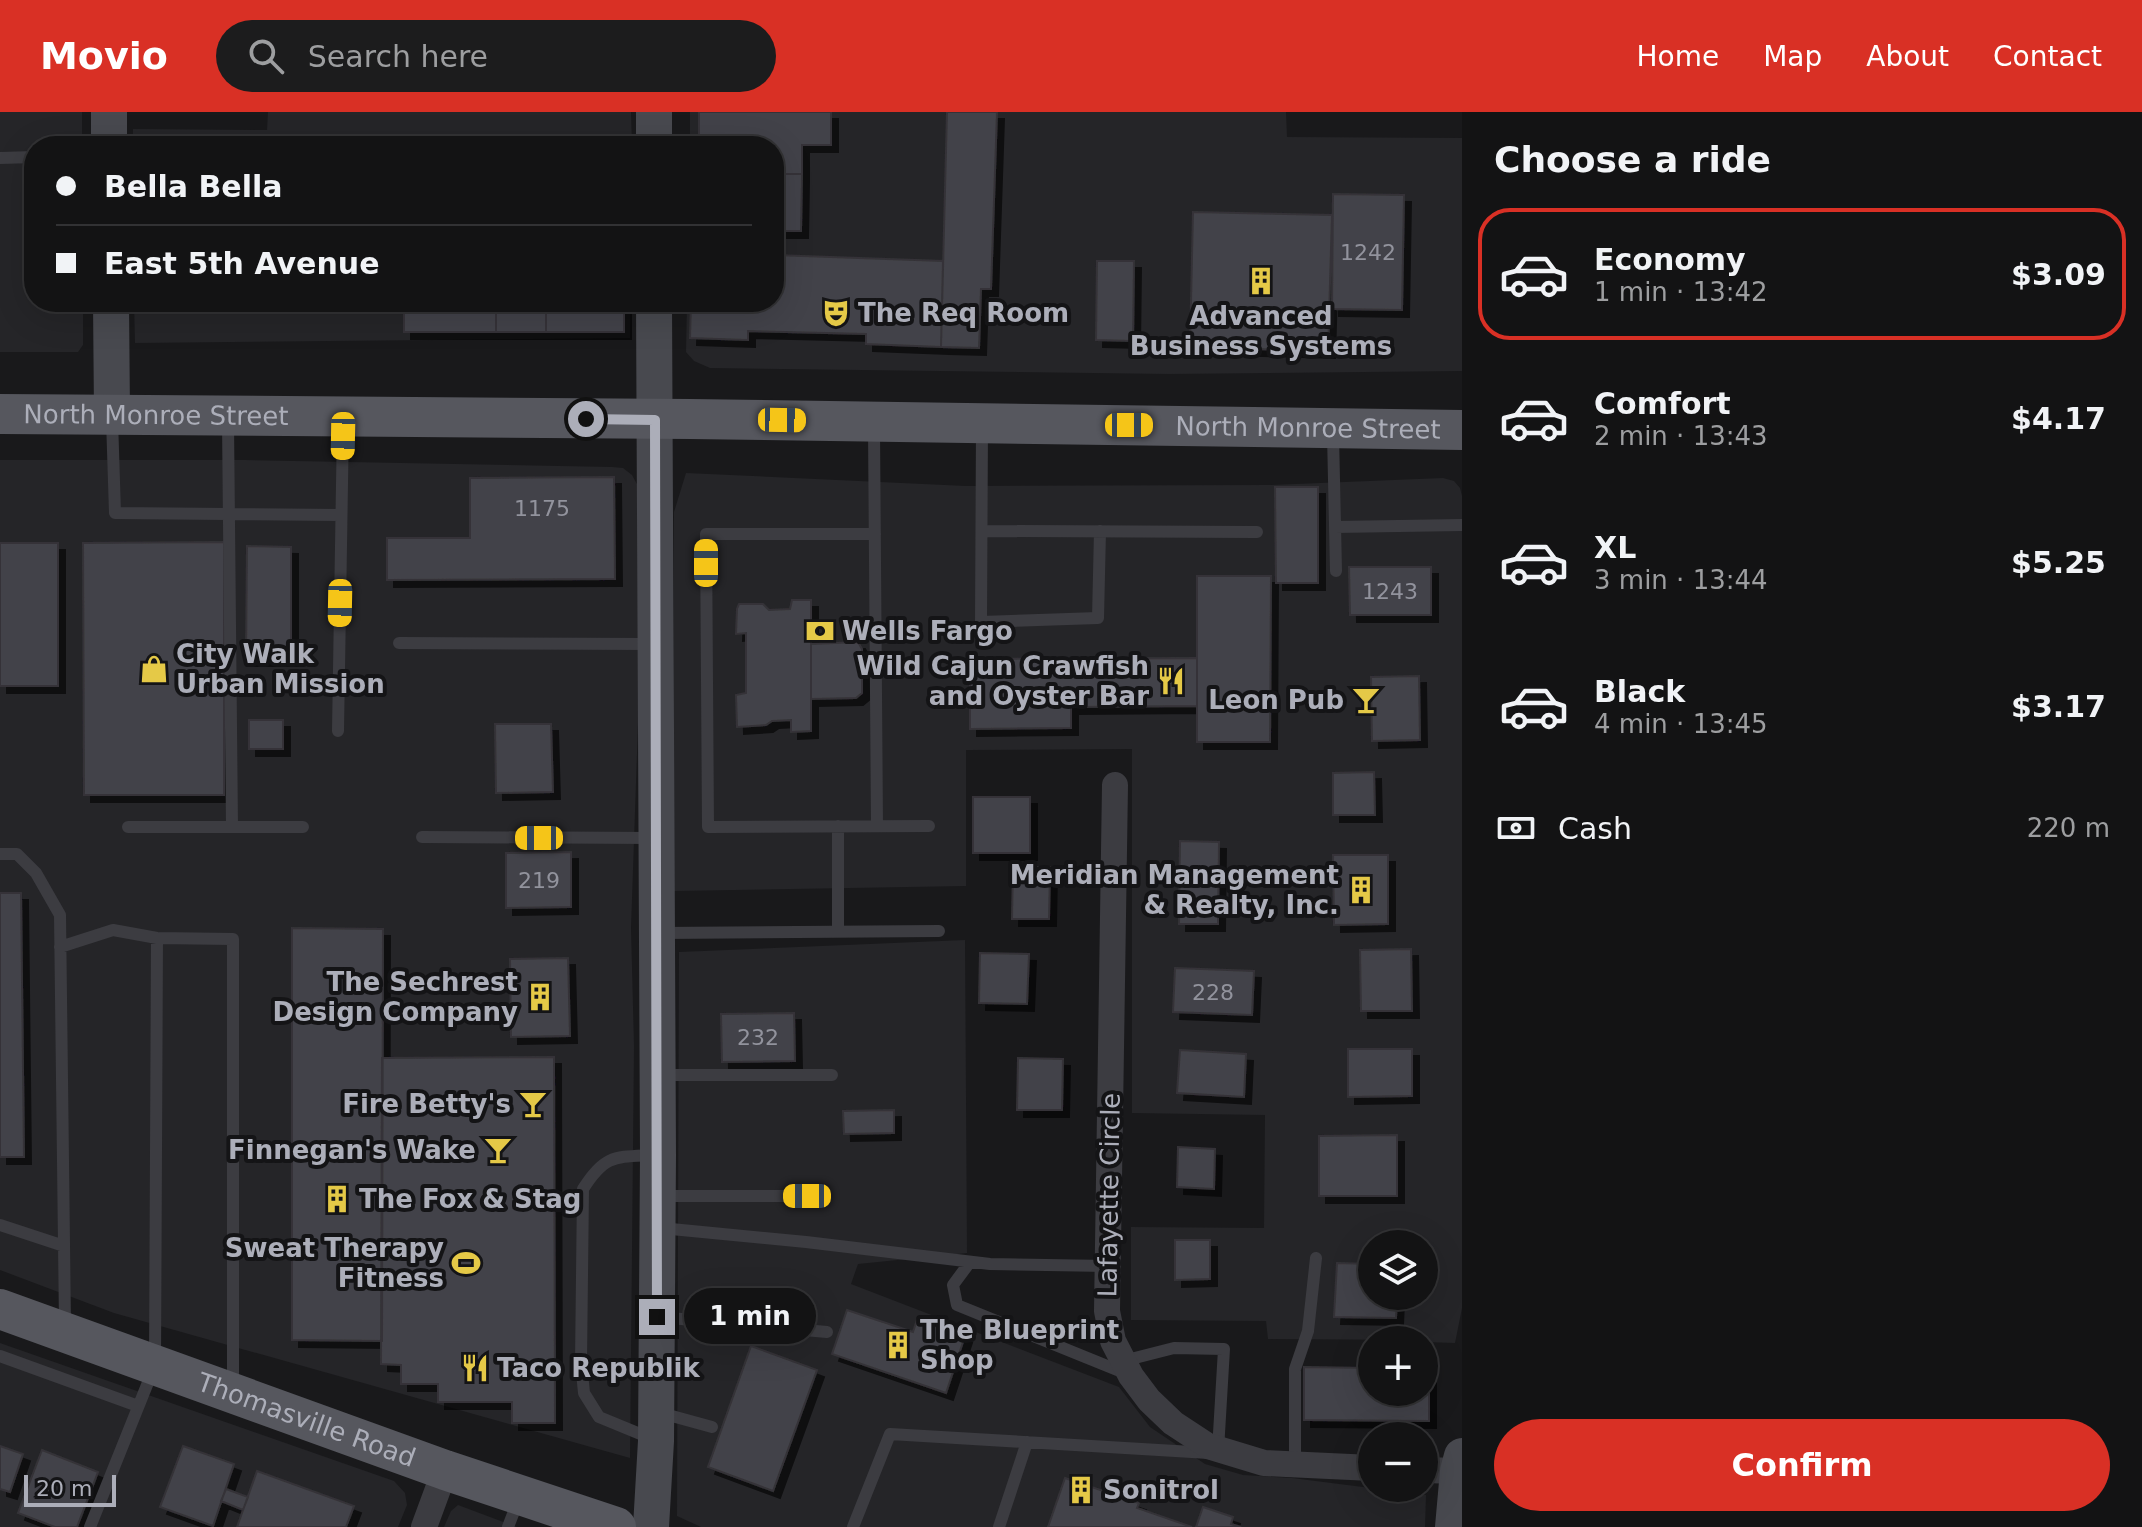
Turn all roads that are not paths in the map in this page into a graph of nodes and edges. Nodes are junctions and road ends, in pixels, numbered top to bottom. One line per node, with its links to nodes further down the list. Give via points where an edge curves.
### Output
1 (109, 112): 3 (street)
2 (654, 112): 4 (street)
3 (109, 136)
4 (654, 136)
5 (24, 157): 6 (lane)
6 (0, 158)
7 (111, 312): 10 (street)
8 (654, 312): 13 (street)
9 (0, 414): 10 (main road, North Monroe Street)
10 (112, 414): 11 (main road, North Monroe Street); 18 (lane, via 115,513)
11 (228, 415): 12 (main road, North Monroe Street); 18 (lane)
12 (343, 416): 13 (main road, North Monroe Street); 19 (lane)
13 (655, 420): 14 (main road, North Monroe Street); 28 (street)
14 (874, 422): 15 (main road, North Monroe Street); 25 (lane)
15 (982, 423): 16 (main road, North Monroe Street); 22 (lane)
16 (1332, 428): 17 (main road, North Monroe Street); 21 (lane)
17 (1462, 430)
18 (229, 514): 19 (lane); 35 (lane)
19 (341, 515): 29 (lane)
20 (1462, 525): 21 (lane)
21 (1335, 527): 26 (lane)
22 (982, 531): 23 (lane); 23 (lane, via 981,622 1098,618)
23 (1100, 531): 24 (lane)
24 (1257, 532)
25 (875, 534): 31 (lane, via 706,534 708,827); 32 (lane)
26 (1336, 571)
27 (399, 643): 28 (lane)
28 (655, 644): 38 (street)
29 (338, 731)
30 (1115, 785): 54 (street, Lafayette Circle)
31 (838, 826): 32 (lane); 41 (lane)
32 (877, 826): 33 (lane)
33 (929, 826)
34 (128, 827): 35 (lane)
35 (232, 827): 36 (lane)
36 (303, 827)
37 (422, 837): 38 (lane)
38 (656, 838): 42 (street)
39 (0, 854): 44 (lane, via 17,854 36,873 60,915)
40 (939, 931): 41 (lane)
41 (838, 932): 42 (lane)
42 (657, 933): 45 (street)
43 (157, 938): 44 (lane, via 113,930); 60 (lane); 62 (lane, via 233,939)
44 (60, 947): 51 (lane)
45 (657, 1075): 46 (lane); 47 (street)
46 (832, 1075)
47 (658, 1155): 49 (street); 64 (lane, via 618,1157 596,1168 583,1189 581,1362 584,1393 599,1417)
48 (807, 1196): 49 (lane)
49 (657, 1212): 53 (lane); 56 (street)
50 (0, 1225): 51 (lane)
51 (64, 1246): 57 (lane)
52 (1316, 1258): 68 (lane, via 1308,1331 1295,1369)
53 (970, 1262): 54 (lane); 61 (lane, via 953,1285 957,1305)
54 (1108, 1266): 61 (street, Lafayette Circle, via 1107,1311 1113,1341)
55 (0, 1309): 57 (main road, Thomasville Road)
56 (657, 1317): 58 (lane); 64 (street)
57 (65, 1332): 60 (main road, Thomasville Road)
58 (827, 1332)
59 (0, 1356): 63 (lane)
60 (155, 1365): 62 (main road, Thomasville Road); 63 (lane)
61 (1127, 1369): 67 (street, Lafayette Circle, via 1173,1423); 67 (lane, via 1174,1348 1224,1349)
62 (233, 1393): 71 (main road, Thomasville Road)
63 (138, 1406): 74 (lane)
64 (656, 1426): 65 (lane); 76 (street)
65 (712, 1427)
66 (1027, 1442): 67 (lane); 77 (lane, via 890,1434); 78 (lane)
67 (1225, 1452): 68 (street, Lafayette Circle)
68 (1295, 1465): 69 (street, Lafayette Circle)
69 (1358, 1467)
70 (1452, 1467): 79 (street)
71 (445, 1470): 72 (main road, Thomasville Road); 75 (street)
72 (514, 1511): 73 (main road, Thomasville Road)
73 (608, 1526)
74 (90, 1527)
75 (424, 1527)
76 (651, 1527)
77 (853, 1527)
78 (999, 1527)
79 (1453, 1527)

